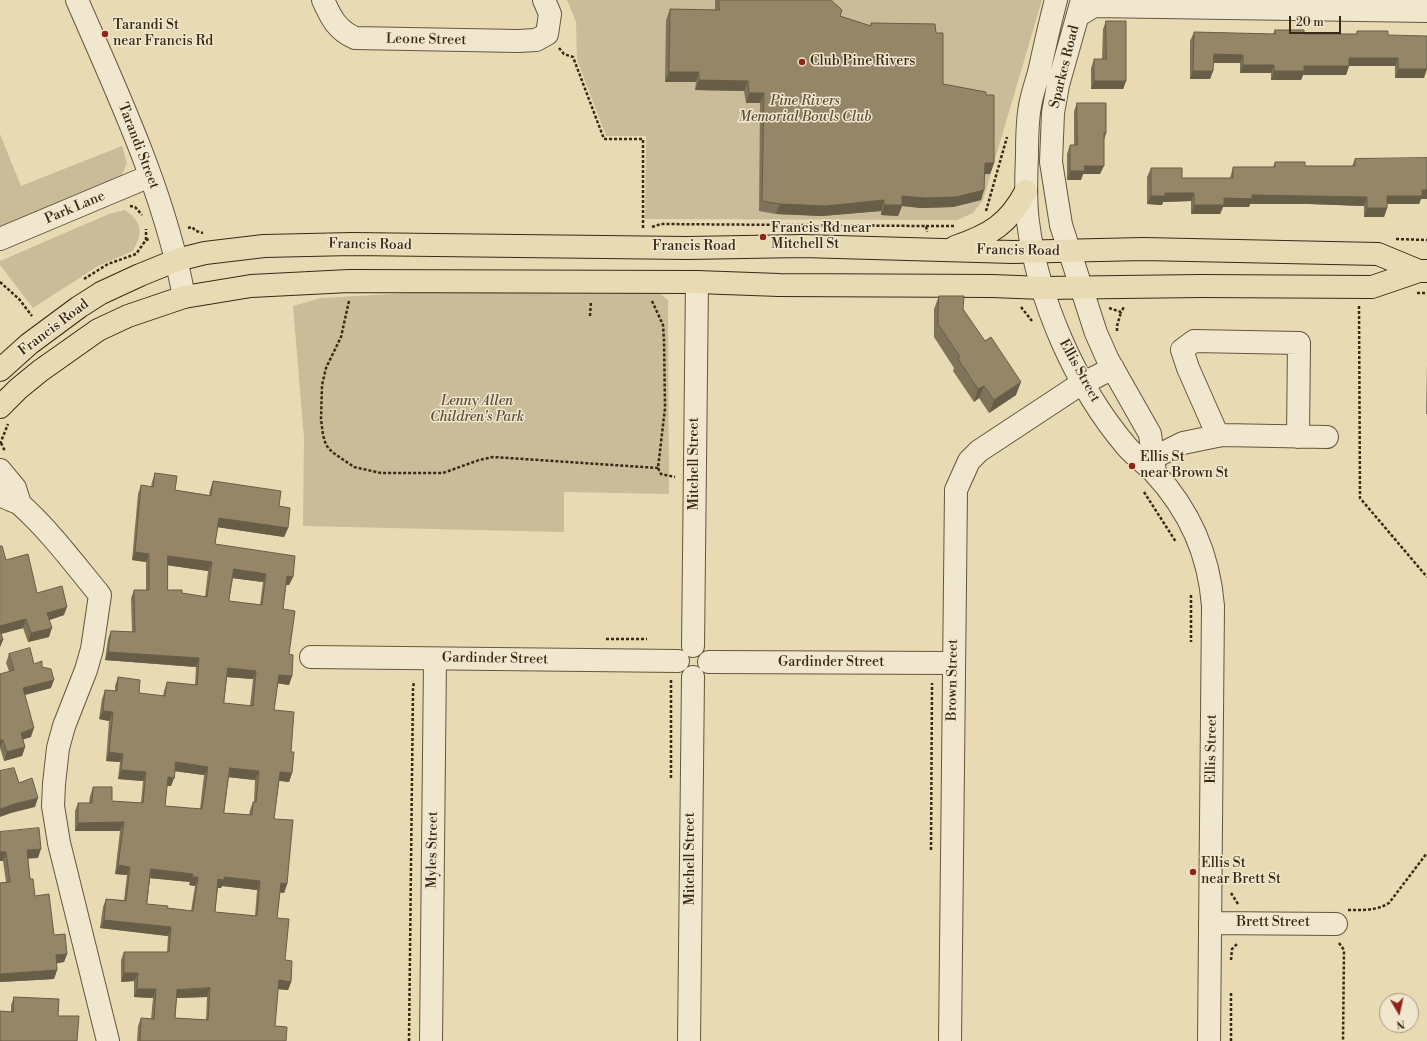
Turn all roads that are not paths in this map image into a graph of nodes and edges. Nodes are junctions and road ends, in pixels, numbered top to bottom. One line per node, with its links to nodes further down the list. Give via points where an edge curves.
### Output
1 (77, 0): 8 (street, Tarandi Street)
2 (323, 0): 3 (street, Leone Street, via 336,26 344,34 355,38 518,41 536,40 547,34 550,14)
3 (544, 0)
4 (1056, 0): 9 (street, Sparkes Road, via 1030,107)
5 (1313, 5): 6 (street); 7 (street)
6 (1081, 7): 13 (street, Sparkes Road, via 1058,85 1053,113 1051,162 1061,225)
7 (1427, 11)
8 (150, 176): 10 (street, Park Lane); 14 (street, Tarandi Street)
9 (1026, 191): 11 (main road, via 1011,215 1000,226 980,238); 12 (street, Sparkes Road)
10 (0, 239)
11 (945, 250): 12 (main road, Francis Road); 14 (main road, Francis Road, via 802,246 687,248 292,244 233,249)
12 (1033, 252): 13 (main road, Francis Road); 17 (street, Ellis Street)
13 (1071, 252): 15 (main road, Francis Road, via 1143,249 1378,254); 18 (street)
14 (177, 260): 19 (street, Tarandi Street); 21 (main road, Francis Road, via 101,293 29,344)
15 (1423, 271): 18 (main road, Francis Road, via 1372,287)
16 (697, 282): 17 (main road, Francis Road); 19 (main road, Francis Road, via 325,282 251,286); 31 (street, Mitchell Street)
17 (1043, 288): 18 (main road, Francis Road); 22 (street, Ellis Street, via 1064,346)
18 (1081, 288): 20 (street, via 1096,333)
19 (184, 297): 23 (main road, Francis Road, via 128,316 98,330 40,371)
20 (1113, 368): 22 (street, Brown Street); 28 (street, via 1150,434)
21 (0, 370)
22 (1084, 383): 28 (street, Ellis Street, via 1128,448); 35 (street, Brown Street, via 993,440 969,461 962,473 956,490 955,509)
23 (5, 413)
24 (1218, 436): 26 (street); 26 (street, via 1182,350 1194,341 1299,343); 28 (street, via 1182,443)
25 (1327, 436): 26 (street)
26 (1298, 437)
27 (0, 470): 30 (street, via 15,488)
28 (1149, 472): 37 (street, Ellis Street, via 1177,502 1194,529 1211,580 1213,614)
29 (0, 494): 30 (street)
30 (20, 504): 39 (street, via 100,595 92,649 58,748 53,806 59,843)
31 (693, 646): 34 (street, via 702,649 708,657); 36 (street, via 684,649 678,657)
32 (311, 657): 33 (street, Gardinder Street)
33 (429, 659): 36 (street, Gardinder Street); 40 (street, Myles Street)
34 (708, 662): 35 (street, Gardinder Street); 36 (street, via 702,674)
35 (953, 663): 42 (street, Brown Street)
36 (685, 669): 41 (street, Mitchell Street)
37 (1210, 923): 38 (street, Brett Street); 43 (street, Ellis Street)
38 (1336, 924)
39 (108, 1041)
40 (431, 1041)
41 (689, 1041)
42 (950, 1041)
43 (1209, 1041)

